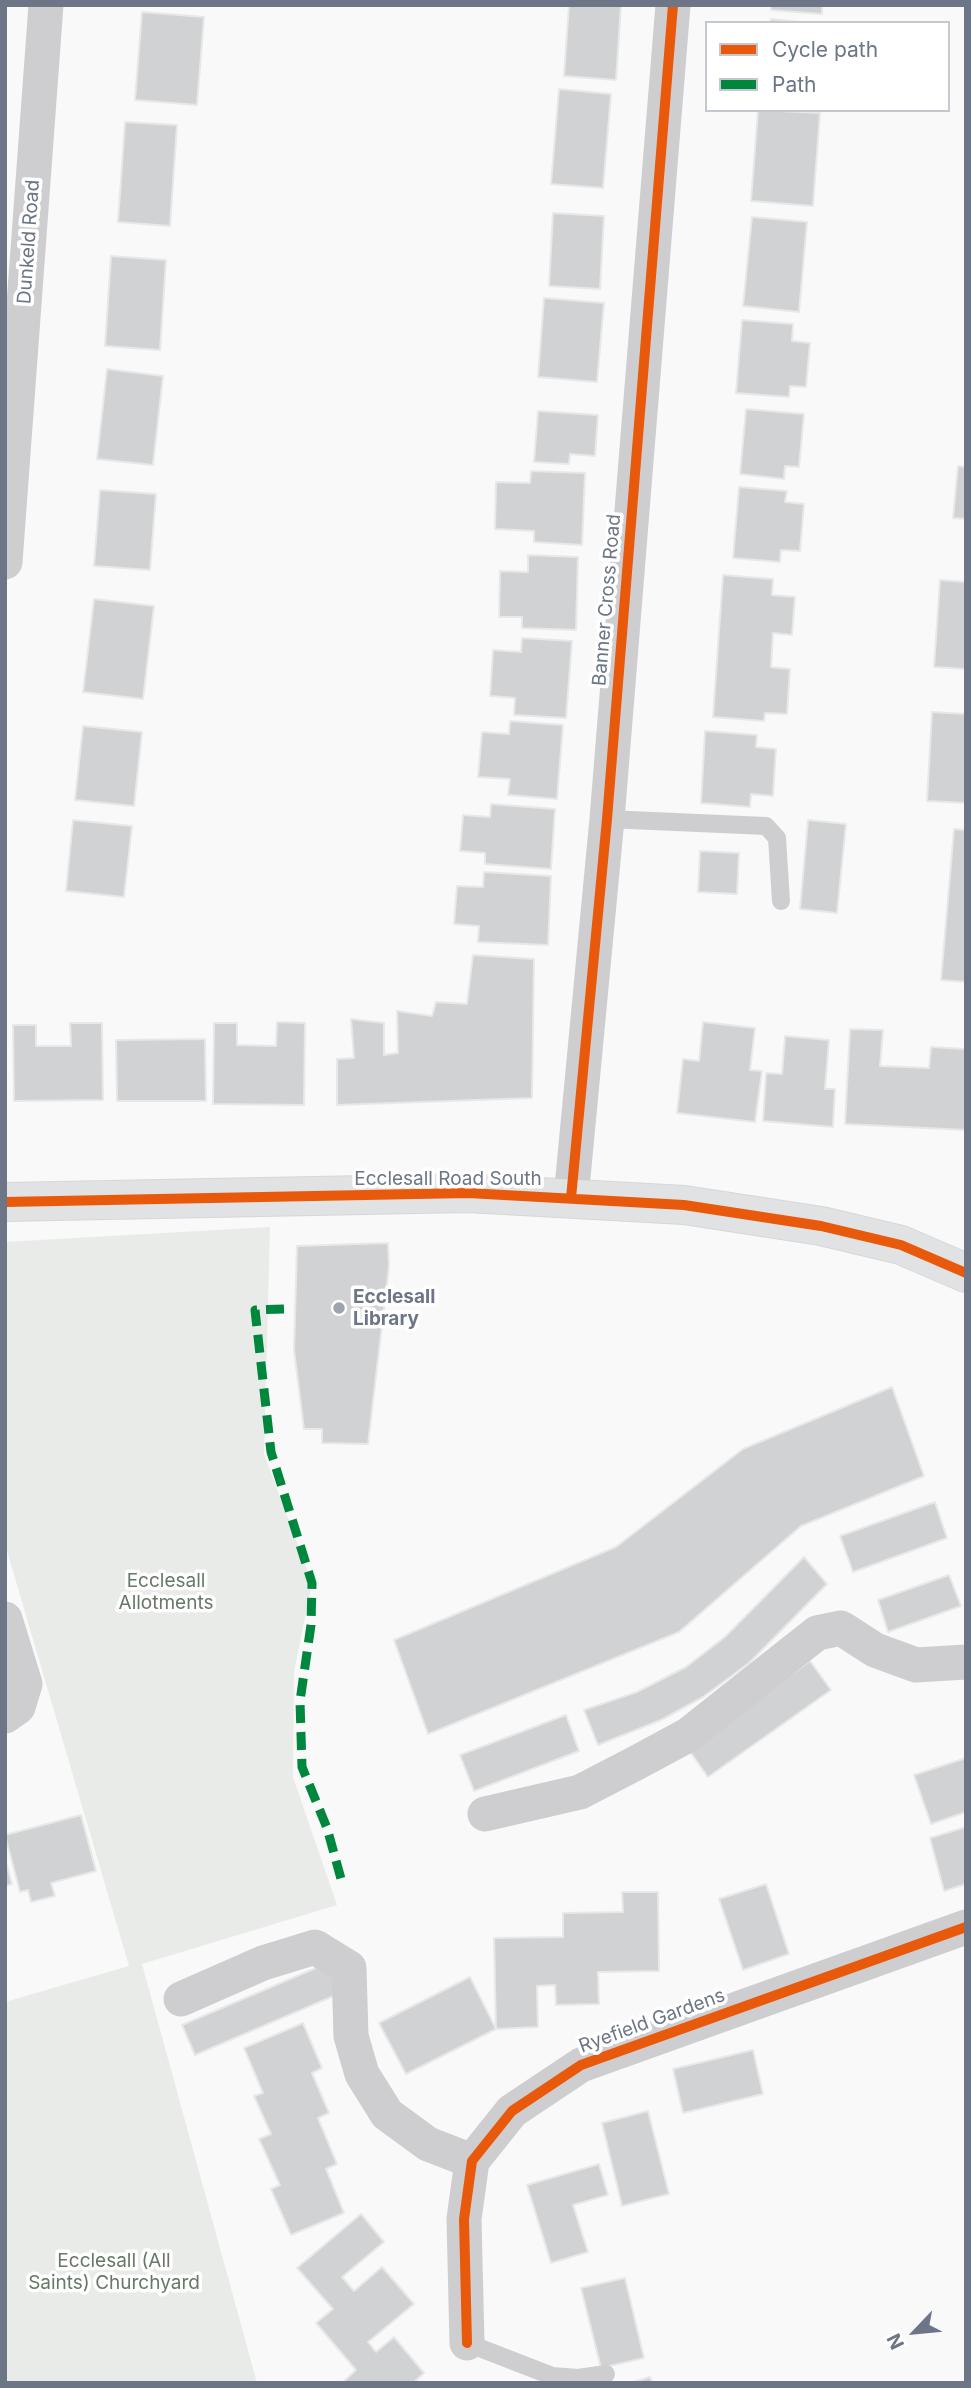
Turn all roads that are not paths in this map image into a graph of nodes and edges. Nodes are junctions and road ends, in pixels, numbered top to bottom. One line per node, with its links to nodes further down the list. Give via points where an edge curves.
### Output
1 (46, 5): 3 (street, Dunkeld Road)
2 (673, 5): 4 (street, Banner Cross Road)
3 (5, 562)
4 (607, 819): 5 (lane, via 766,825 777,838); 6 (street, Banner Cross Road)
5 (781, 901)
6 (571, 1198): 7 (main road, Ecclesall Road South, via 468,1193); 8 (main road, Ecclesall Road South, via 684,1205 821,1226 901,1245)
7 (5, 1202)
8 (966, 1273)
9 (5, 1619): 11 (street, via 25,1685 19,1707)
10 (966, 1662): 12 (street, via 916,1665 876,1650 841,1628 817,1633 688,1735 646,1758 580,1792)
11 (5, 1716)
12 (485, 1814)
13 (966, 1927): 15 (street, Ryefield Gardens, via 581,2065 512,2111)
14 (181, 1999): 15 (street, via 262,1963 314,1947 349,1968 351,2036 362,2074 387,2114 428,2144)
15 (472, 2161): 16 (street, via 464,2219)
16 (467, 2343): 17 (lane, via 552,2376)
17 (606, 2374)

